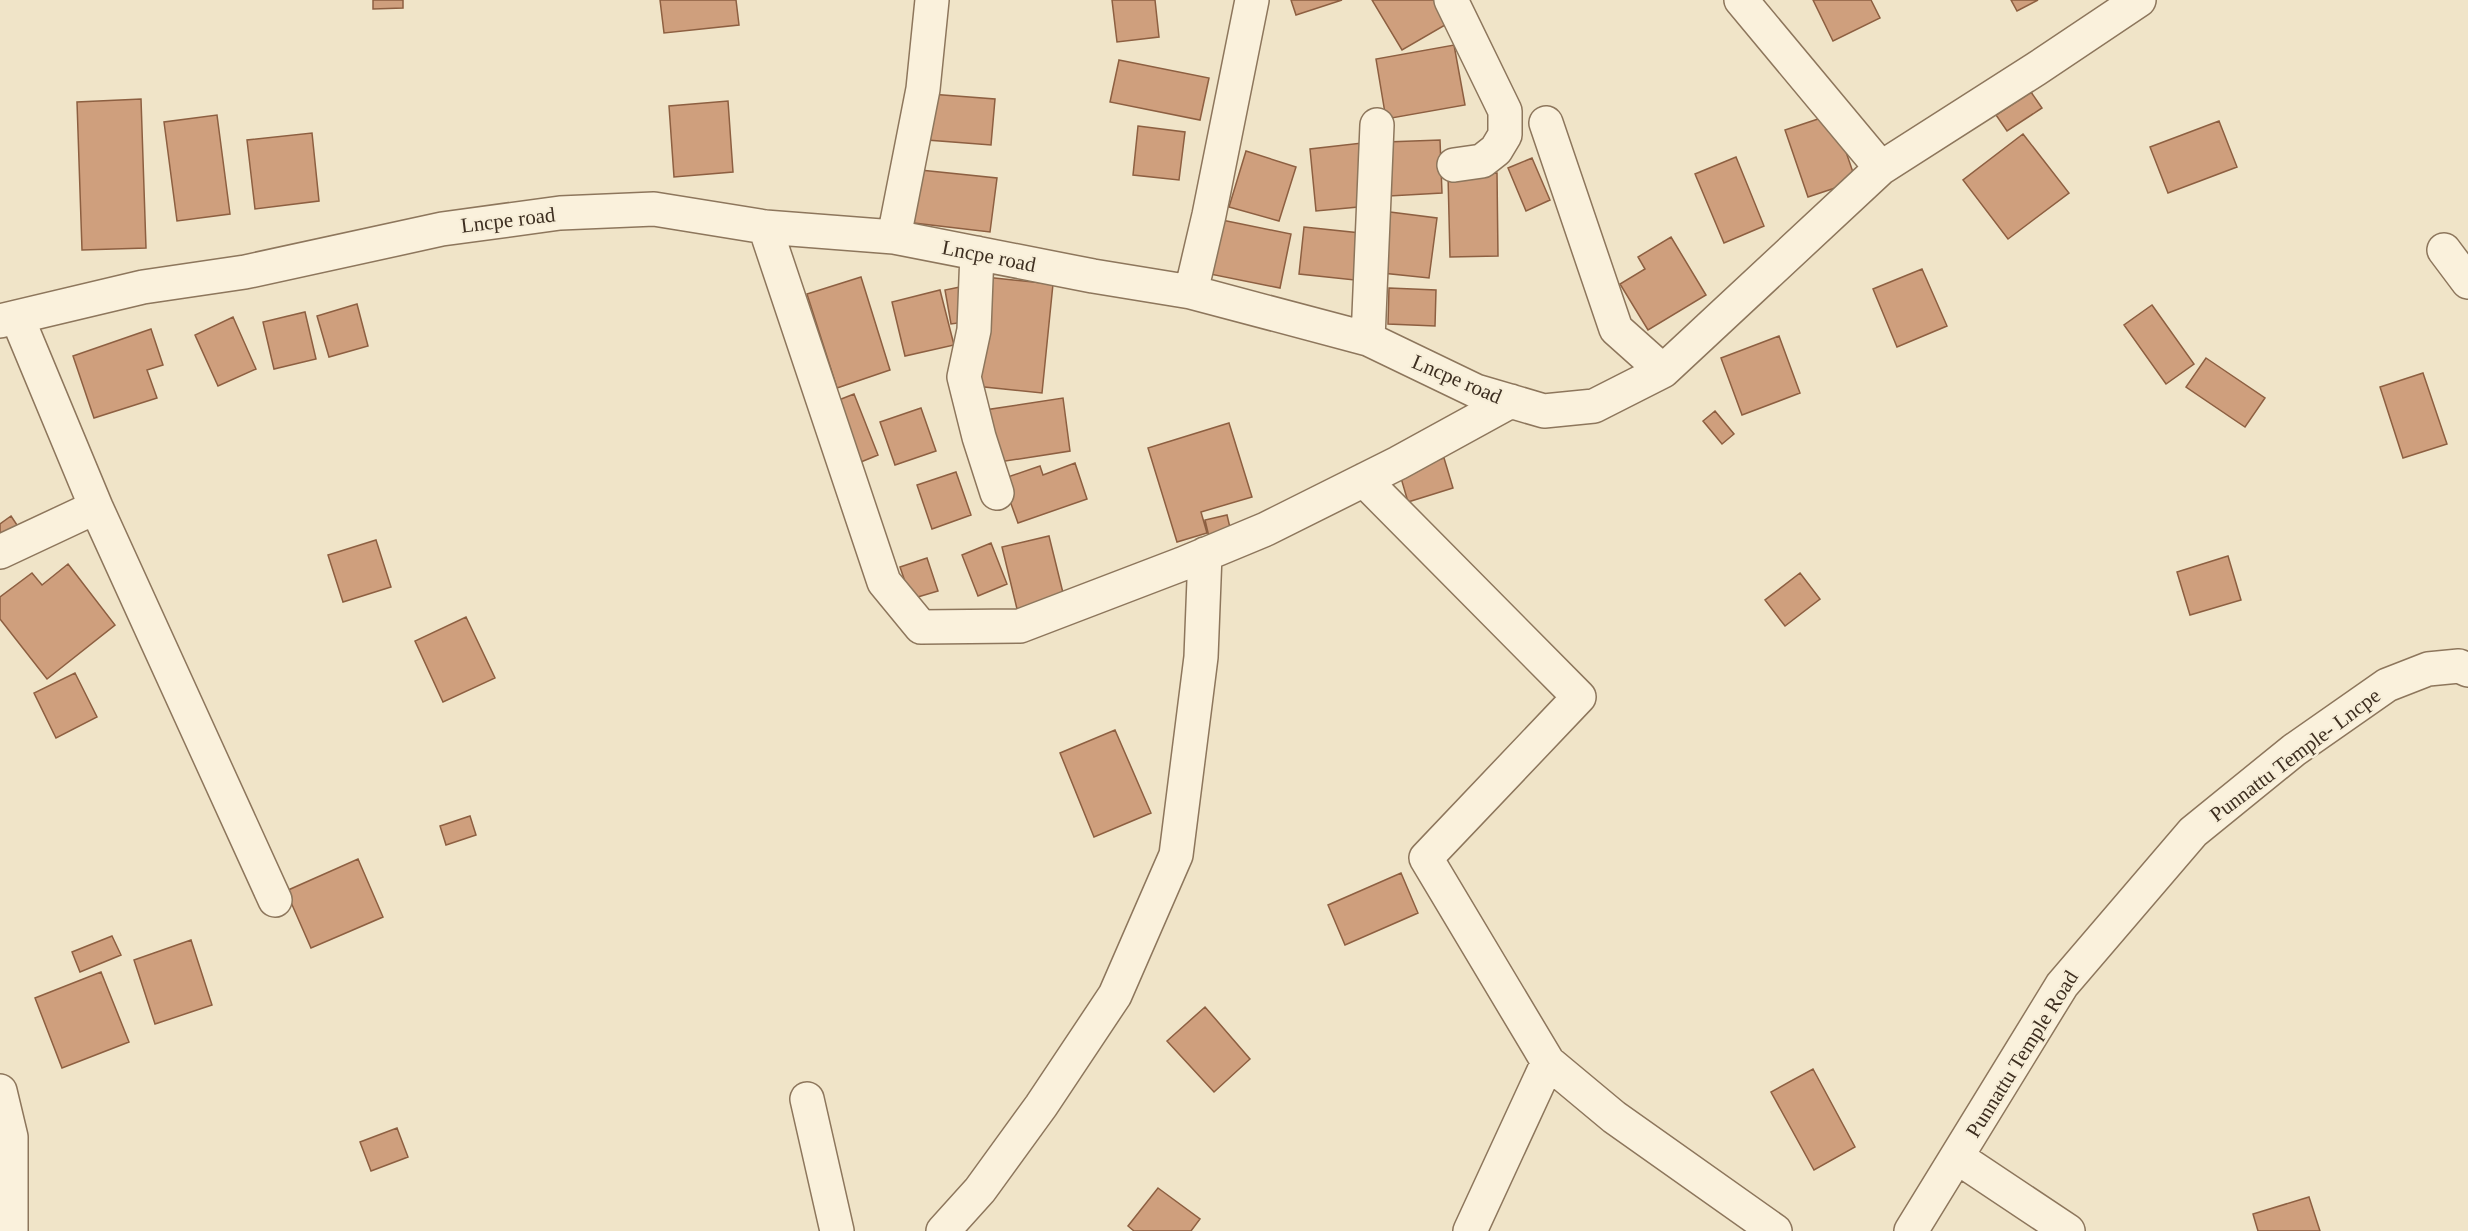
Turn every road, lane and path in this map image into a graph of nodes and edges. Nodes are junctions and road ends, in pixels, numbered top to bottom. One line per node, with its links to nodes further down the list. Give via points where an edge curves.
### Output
1 (932, 0): 11 (street, via 922,89)
2 (1252, 0): 15 (street)
3 (1451, 0): 8 (street, via 1505,111 1505,135 1496,150 1482,161)
4 (1741, 0): 9 (street)
5 (2130, 2): 9 (street, Lncpe road, via 2036,69)
6 (1546, 123): 18 (street, via 1616,329)
7 (1377, 125): 17 (street)
8 (1454, 165)
9 (1881, 168): 18 (street, Lncpe road)
10 (765, 227): 11 (street, Lncpe road); 16 (street, Lncpe road, via 654,209 560,213 442,229 245,272 143,287); 24 (street, via 884,582 921,627 1020,626)
11 (894, 237): 13 (street, Lncpe road)
12 (2444, 250): 14 (street)
13 (976, 254): 15 (street, Lncpe road); 21 (street, via 974,330 964,377)
14 (2468, 282)
15 (1191, 292): 17 (street, Lncpe road)
16 (8, 319): 22 (street)
17 (1368, 339): 19 (street, Lncpe road, via 1476,391)
18 (1663, 370): 19 (street, Lncpe road, via 1594,406 1544,411)
19 (1511, 401): 20 (street)
20 (1364, 480): 24 (street, via 1266,529); 28 (street, via 1579,697 1426,858)
21 (997, 493)
22 (96, 507): 23 (street); 27 (street)
23 (0, 552)
24 (1205, 554): 34 (street, via 1201,657 1176,855 1115,996 980,1190)
25 (2468, 670): 26 (street, Punnattu Temple- Lncpe, via 2459,666 2428,669 2387,685 2294,750)
26 (2193, 832): 31 (street, Punnattu Temple Road, via 2062,984)
27 (275, 900)
28 (1548, 1062): 35 (street); 36 (street, via 1614,1117)
29 (0, 1091): 32 (street, via 11,1137)
30 (807, 1099): 33 (street)
31 (1957, 1157): 37 (street, Punnattu Temple Road); 38 (street)
32 (12, 1231)
33 (837, 1231)
34 (943, 1231)
35 (1470, 1231)
36 (1775, 1231)
37 (1911, 1231)
38 (2068, 1231)

